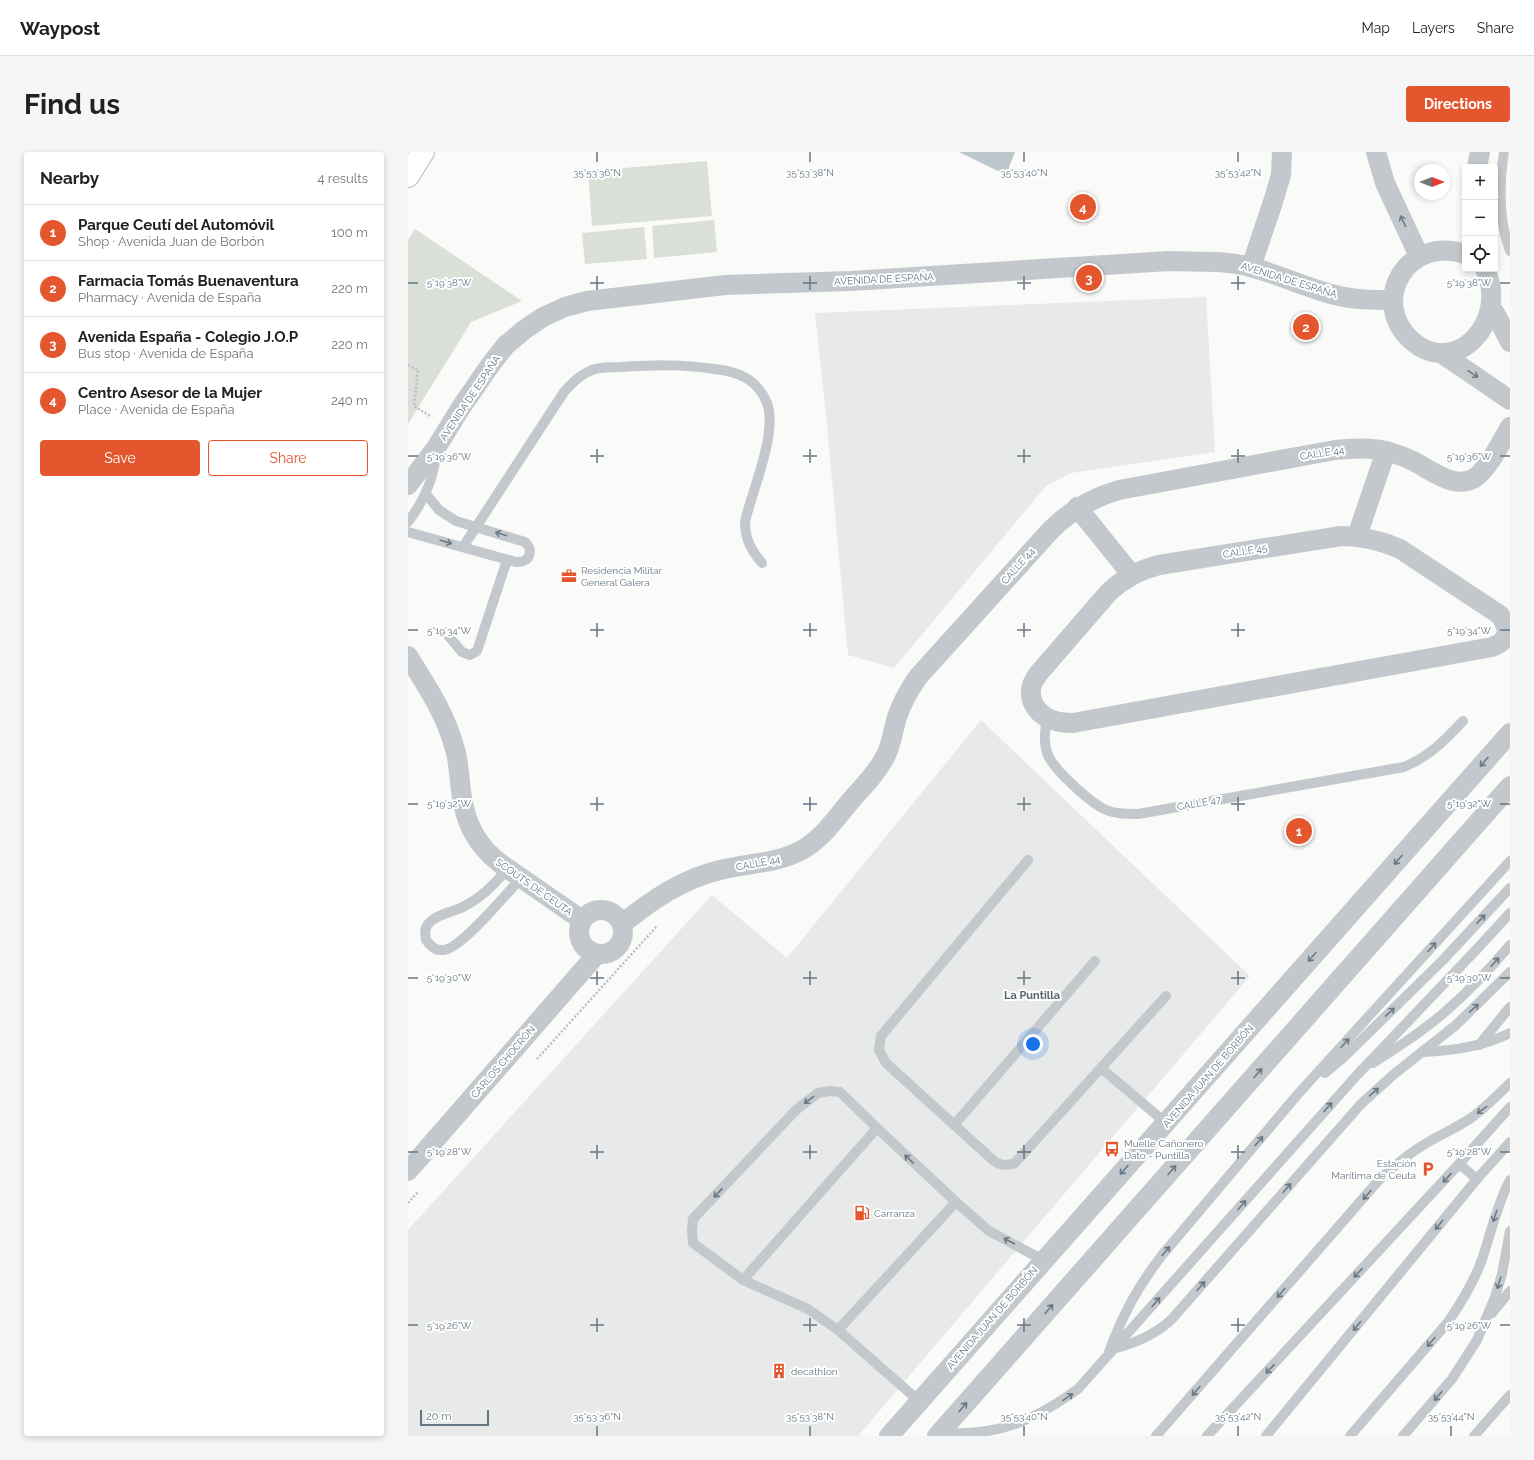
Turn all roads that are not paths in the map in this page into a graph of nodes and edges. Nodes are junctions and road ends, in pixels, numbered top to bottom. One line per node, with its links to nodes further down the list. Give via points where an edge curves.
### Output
1 (423, 152): 6 (highway); 8 (highway)
2 (1282, 152): 12 (street, via 1281,175)
3 (1376, 152): 11 (street, one-way to 3, via 1385,183)
4 (1480, 152): 7 (street)
5 (1504, 152): 9 (lane, via 1500,174 1500,201 1502,222)
6 (408, 154)
7 (1478, 164)
8 (408, 176)
9 (1510, 251)
10 (1462, 253): 11 (street, via 1442,250)
11 (1419, 256): 14 (street, via 1406,268 1397,283)
12 (1251, 267): 14 (street, AVENIDA DE ESPAÑA, via 1337,295 1367,300); 20 (street, AVENIDA DE ESPAÑA, via 1217,262 1169,261 859,280 726,285 587,301 543,317 506,345)
13 (1487, 272): 15 (street, via 1496,293)
14 (1393, 300): 17 (street, via 1395,315 1402,330 1412,341 1426,349)
15 (1495, 313): 16 (street); 17 (street, via 1481,338 1469,347)
16 (1510, 342)
17 (1441, 353): 18 (street, one-way to 18)
18 (1510, 400)
19 (1510, 427): 21 (street, CALLE 44, via 1482,472 1465,482 1456,482 1414,461)
20 (436, 448): 22 (street, AVENIDA DE ESPAÑA); 23 (lane, via 435,464)
21 (1386, 451): 24 (street, CALLE 44, via 1352,448 1335,450 1119,490 1103,494); 28 (street)
22 (408, 485)
23 (426, 494): 25 (lane); 26 (lane, via 447,516)
24 (1077, 507): 32 (street); 46 (street, CALLE 44, via 1062,518 918,677 902,703 890,743 880,765 826,830 803,849 788,856 774,861 720,870 679,885 659,896)
25 (408, 522)
26 (476, 527): 29 (lane); 30 (lane, one-way to 26, via 521,563 526,560 529,556 529,545); 31 (lane, via 564,392 585,373 607,367 649,364 703,367 736,373 747,378 756,386 767,403 770,434 746,522 751,548)
27 (408, 532): 29 (lane, one-way to 29)
28 (1357, 536): 32 (street, CALLE 45, via 1341,536 1159,565); 34 (street, CALLE 45, via 1386,543 1400,550 1487,605 1508,622)
29 (463, 547): 30 (lane)
30 (507, 560): 33 (lane, via 477,650 470,655 462,652)
31 (762, 563)
32 (1132, 574): 36 (street, CALLE 45, via 1109,592 1038,674 1032,685 1031,698 1037,711)
33 (446, 633)
34 (1509, 638): 36 (street, via 1492,647 1073,723)
35 (408, 656): 42 (street, SCOUTS DE CEUTA, via 447,723 455,747 465,814 474,836 491,856)
36 (1047, 719): 37 (lane, CALLE 47, via 1045,742 1054,766 1103,808 1126,814 1138,814 1404,767 1433,751)
37 (1463, 721)
38 (1510, 733): 61 (street, AVENIDA JUAN DE BORBÓN, one-way to 61)
39 (1510, 786): 80 (street, one-way to 39)
40 (1028, 860): 62 (lane, via 881,1036 879,1050 886,1063)
41 (1510, 861): 59 (lane, one-way to 41)
42 (514, 873): 42 (lane, via 498,880 463,907 433,919 426,928 426,940 434,949 445,950 455,946 482,920); 45 (street, SCOUTS DE CEUTA)
43 (1510, 888): 59 (lane, one-way to 43, via 1344,1057 1443,960)
44 (1510, 913): 57 (lane)
45 (582, 920): 46 (street, via 587,914 600,909 613,913); 48 (street, via 579,926 580,941 590,952)
46 (622, 924): 48 (street, via 623,937 620,943 610,952)
47 (1510, 945): 57 (lane, one-way to 47, via 1445,1012 1479,980)
48 (597, 954): 66 (street, CARLOS CHOCRÓN)
49 (1095, 961): 62 (lane)
50 (1510, 972): 55 (lane, one-way to 50, via 1456,1025)
51 (1166, 996): 56 (lane)
52 (1510, 1007): 54 (lane)
53 (1510, 1033): 54 (lane)
54 (1479, 1045): 55 (lane, via 1441,1052)
55 (1422, 1052): 76 (lane, one-way to 55, via 1145,1339 1171,1320 1361,1104)
56 (1101, 1068): 61 (lane); 62 (lane, via 1015,1163 1004,1165 994,1161)
57 (1357, 1075): 76 (lane, one-way to 57)
58 (1510, 1083): 82 (lane, one-way to 82, via 1471,1118 1425,1144 1387,1172)
59 (1298, 1094): 77 (lane, one-way to 59, via 1117,1330 1145,1278)
60 (1510, 1107): 65 (lane)
61 (1166, 1123): 71 (street, AVENIDA JUAN DE BORBÓN, one-way to 71)
62 (954, 1125)
63 (877, 1128): 69 (lane, one-way to 63); 72 (lane); 72 (lane, one-way to 72, via 840,1092 818,1093 796,1110 693,1219 693,1243)
64 (1510, 1142): 67 (lane)
65 (1459, 1164): 67 (lane); 83 (lane, one-way to 83)
66 (408, 1171)
67 (1477, 1179): 84 (lane, one-way to 84)
68 (1510, 1180): 85 (lane, one-way to 85, via 1496,1212 1481,1262 1461,1303 1448,1322)
69 (956, 1202): 71 (lane, one-way to 69, via 989,1230); 75 (lane)
70 (1510, 1231): 74 (lane, one-way to 74, via 1502,1274)
71 (1043, 1260): 79 (street, AVENIDA JUAN DE BORBÓN)
72 (743, 1280): 75 (lane, via 808,1309)
73 (1510, 1291): 74 (lane)
74 (1487, 1319): 86 (lane, one-way to 86, via 1473,1347 1452,1379)
75 (838, 1330): 79 (lane)
76 (1115, 1348): 77 (lane)
77 (1107, 1358): 80 (lane, one-way to 77, via 986,1431 1010,1426 1033,1417 1078,1389)
78 (1510, 1395): 87 (lane)
79 (919, 1401): 81 (street, AVENIDA JUAN DE BORBÓN)
80 (938, 1435)
81 (889, 1436)
82 (1156, 1436)
83 (1208, 1436)
84 (1266, 1436)
85 (1350, 1436)
86 (1403, 1436)
87 (1474, 1436)

